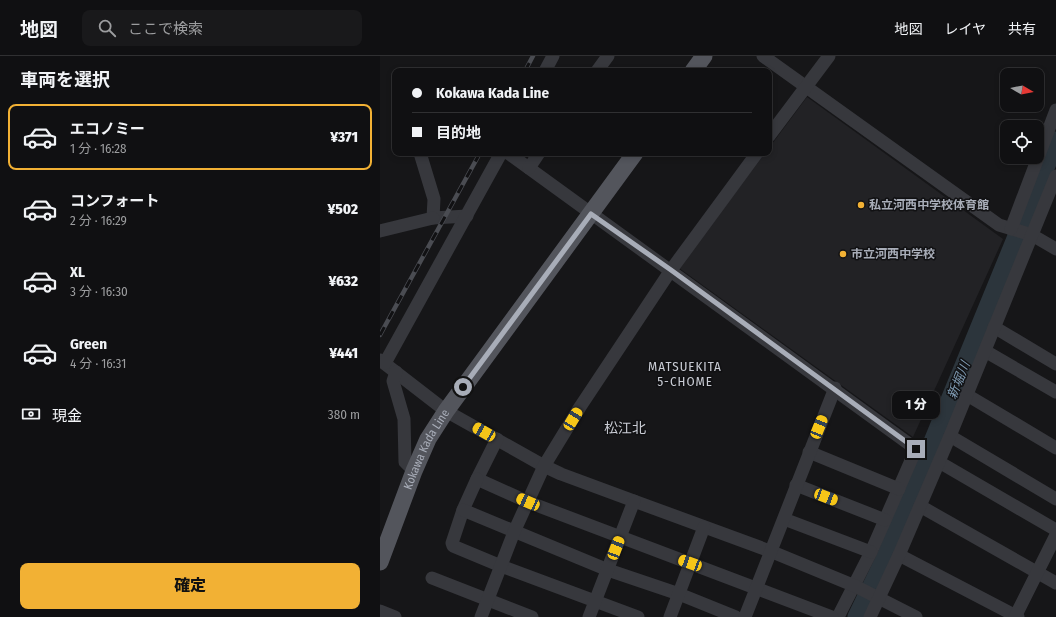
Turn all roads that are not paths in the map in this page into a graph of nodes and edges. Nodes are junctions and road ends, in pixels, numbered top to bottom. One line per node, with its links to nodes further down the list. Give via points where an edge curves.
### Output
1 (553, 56): 6 (street)
2 (608, 56): 7 (street)
3 (704, 56): 8 (main road)
4 (763, 56): 9 (street)
5 (829, 56): 9 (street)
6 (547, 68)
7 (600, 68)
8 (695, 68)
9 (806, 86): 11 (street); 23 (street)
10 (1056, 110): 23 (street)
11 (772, 132)
12 (421, 156): 22 (street, via 434,199)
13 (500, 156): 21 (street)
14 (512, 156): 18 (street)
15 (537, 156): 18 (street)
16 (633, 156): 20 (main road, Kokawa Kada Line)
17 (755, 156): 27 (street)
18 (529, 168): 20 (street)
19 (1056, 176): 25 (street)
20 (591, 214): 27 (street); 36 (main road, Kokawa Kada Line)
21 (467, 216): 22 (street); 30 (street)
22 (433, 218): 24 (street)
23 (1005, 227): 25 (street)
24 (380, 231)
25 (1032, 235): 26 (street); 28 (street)
26 (1056, 249)
27 (671, 270): 33 (street); 42 (street)
28 (994, 327): 29 (street); 31 (street)
29 (985, 351): 34 (street); 35 (street)
30 (382, 362): 32 (street)
31 (1056, 364)
32 (396, 372): 36 (street); 43 (street, via 393,380 404,419 405,462)
33 (834, 388): 40 (street); 46 (street, via 916,449)
34 (1056, 392)
35 (967, 395): 37 (street); 39 (street)
36 (446, 411): 38 (street); 43 (main road, Kokawa Kada Line, via 428,439)
37 (950, 436): 41 (street); 47 (street)
38 (497, 439): 42 (street); 44 (street)
39 (1056, 448)
40 (809, 452): 45 (street); 46 (street)
41 (939, 462): 50 (street); 55 (street)
42 (544, 466): 48 (street); 49 (street)
43 (414, 470): 62 (main road, Kokawa Kada Line)
44 (477, 479): 49 (street); 51 (street)
45 (796, 485): 52 (street); 53 (street)
46 (899, 489): 53 (street)
47 (1056, 499)
48 (634, 501): 54 (street); 58 (street)
49 (528, 502): 56 (street); 58 (street)
50 (920, 506): 61 (street); 66 (street)
51 (463, 510): 56 (street); 64 (street, via 453,546)
52 (784, 519): 59 (street); 60 (street)
53 (885, 520): 60 (street)
54 (704, 527): 59 (street); 63 (street)
55 (1056, 530)
56 (514, 532): 64 (street); 65 (street)
57 (1056, 535): 66 (street)
58 (620, 537): 63 (street); 65 (street)
59 (770, 551): 69 (street); 70 (street)
60 (871, 552): 69 (street)
61 (899, 555): 72 (street); 88 (street)
62 (380, 562)
63 (690, 563): 70 (street); 71 (street)
64 (501, 566): 73 (street); 74 (street)
65 (608, 570): 71 (street); 74 (street)
66 (1037, 572): 68 (street); 88 (street)
67 (432, 578): 73 (street)
68 (1056, 583)
69 (855, 586): 72 (street); 85 (street)
70 (756, 587): 83 (street); 84 (street)
71 (679, 594): 81 (street); 82 (street)
72 (879, 599): 86 (street); 87 (street)
73 (488, 600): 77 (street); 78 (street)
74 (595, 601): 79 (street); 80 (street)
75 (380, 612): 76 (street)
76 (395, 617)
77 (481, 617)
78 (532, 617)
79 (589, 617)
80 (638, 617)
81 (670, 617)
82 (736, 617)
83 (745, 617)
84 (832, 617)
85 (838, 617)
86 (870, 617)
87 (916, 617)
88 (1016, 617)

